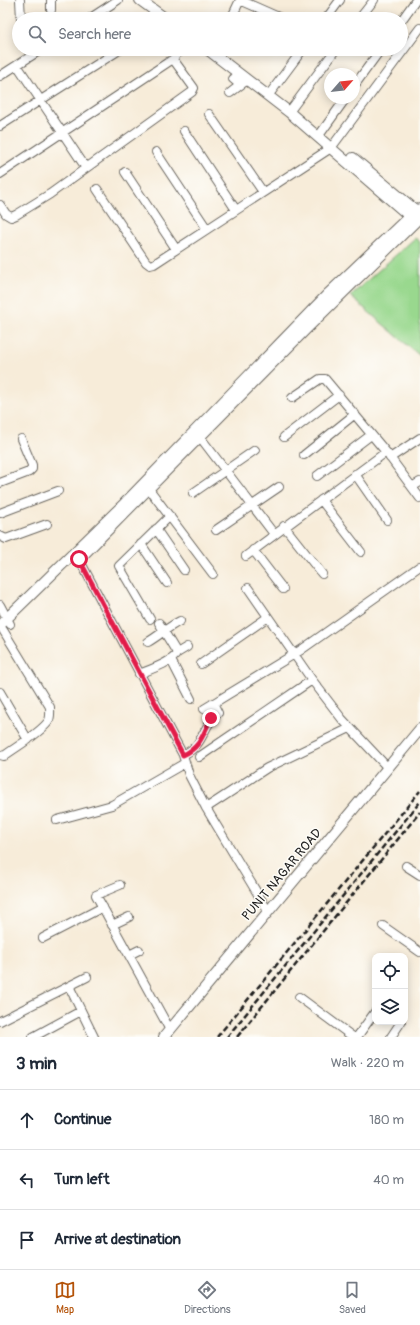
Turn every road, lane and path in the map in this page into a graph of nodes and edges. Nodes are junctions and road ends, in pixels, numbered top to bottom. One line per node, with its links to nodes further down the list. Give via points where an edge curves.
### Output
1 (20, 0): 11 (street)
2 (51, 0): 10 (street)
3 (118, 0): 12 (street)
4 (140, 0): 13 (street)
5 (148, 0): 14 (street)
6 (240, 0): 15 (street); 16 (street)
7 (340, 0): 17 (street)
8 (374, 0): 18 (street)
9 (416, 0): 19 (street)
10 (51, 10)
11 (21, 12)
12 (100, 12)
13 (156, 12)
14 (164, 12)
15 (235, 12)
16 (267, 12)
17 (331, 12)
18 (365, 12)
19 (407, 12)
20 (420, 28): 21 (street)
21 (408, 44)
22 (31, 56): 32 (street)
23 (110, 56): 39 (street)
24 (175, 56): 31 (street)
25 (217, 56): 36 (street)
26 (219, 56): 38 (street)
27 (298, 56): 38 (street)
28 (331, 56): 41 (street)
29 (376, 56): 34 (street)
30 (399, 56): 47 (street)
31 (173, 59): 45 (street); 49 (street, via 194,88 192,92)
32 (17, 65): 33 (street); 39 (street)
33 (0, 76)
34 (360, 78)
35 (233, 79): 36 (street)
36 (244, 82): 37 (street); 38 (street)
37 (230, 92)
38 (270, 94): 41 (street)
39 (41, 100): 43 (street); 45 (street)
40 (342, 104): 46 (street)
41 (290, 110): 46 (street)
42 (208, 114): 53 (street)
43 (0, 126)
44 (184, 131): 55 (street)
45 (62, 133): 49 (street); 51 (street)
46 (320, 135): 47 (street)
47 (333, 145): 53 (street); 56 (street)
48 (156, 152): 57 (street)
49 (86, 168): 54 (street, via 16,215 11,217 6,214)
50 (125, 172): 58 (street)
51 (0, 174)
52 (97, 189): 58 (street, via 146,262 154,264)
53 (263, 192): 55 (street)
54 (0, 205)
55 (236, 210): 57 (street)
56 (417, 216): 63 (street); 95 (street, via 329,293)
57 (207, 229): 58 (street)
58 (176, 249)
59 (339, 395): 60 (street, via 325,379 320,379); 61 (street); 64 (street)
60 (292, 398)
61 (355, 414): 62 (street); 68 (street)
62 (371, 434): 69 (street); 72 (street)
63 (200, 437): 70 (street); 77 (street)
64 (284, 437)
65 (420, 438): 69 (street)
66 (21, 439): 74 (street, via 32,469)
67 (255, 450): 70 (street)
68 (304, 455)
69 (388, 455): 71 (street); 76 (street)
70 (227, 471): 79 (street); 82 (street)
71 (355, 474): 81 (street); 85 (street)
72 (317, 476)
73 (420, 482): 76 (street)
74 (0, 483)
75 (279, 487): 82 (street)
76 (412, 487): 80 (street)
77 (149, 489): 84 (street); 95 (street)
78 (58, 491): 83 (street)
79 (193, 493)
80 (420, 498)
81 (321, 500): 87 (street); 94 (street)
82 (252, 506): 89 (street); 90 (street)
83 (0, 513)
84 (170, 516): 88 (street); 99 (street)
85 (387, 520)
86 (47, 524): 91 (street, via 6,539)
87 (284, 526): 90 (street); 100 (street)
88 (156, 529): 92 (street); 98 (street)
89 (216, 530)
90 (274, 534): 93 (street)
91 (0, 536)
92 (141, 544): 101 (street); 106 (street, via 118,566)
93 (253, 550): 96 (street); 103 (street)
94 (361, 552)
95 (77, 556): 108 (street); 115 (street)
96 (246, 556)
97 (420, 566): 112 (street)
98 (184, 570)
99 (213, 574)
100 (322, 574)
101 (167, 583)
102 (248, 588): 105 (street)
103 (283, 589)
104 (0, 605): 108 (street)
105 (268, 617): 112 (street); 114 (street)
106 (150, 619)
107 (180, 621): 109 (street)
108 (4, 626): 123 (street, via 50,707 48,722)
109 (161, 627): 110 (street, via 157,637); 113 (street)
110 (148, 642)
111 (187, 647): 113 (street)
112 (294, 653): 116 (street); 119 (street)
113 (174, 656): 115 (street); 118 (street)
114 (201, 664)
115 (139, 674): 126 (street)
116 (312, 680): 121 (street); 124 (street, via 202,754)
117 (0, 692): 123 (street)
118 (191, 699)
119 (213, 703): 120 (street); 124 (street, via 218,713 211,718)
120 (204, 709)
121 (350, 728): 127 (street); 128 (street, via 267,768)
122 (420, 729): 127 (street, PUNIT NAGAR ROAD)
123 (28, 740): 125 (street, via 4,756)
124 (197, 745): 126 (street)
125 (0, 755)
126 (184, 759): 128 (street); 129 (street, via 112,805)
127 (388, 768): 134 (street, PUNIT NAGAR ROAD)
128 (206, 808): 134 (street)
129 (57, 820)
130 (406, 866): 131 (street)
131 (420, 875)
132 (120, 885): 133 (street, via 96,895)
133 (103, 907): 136 (street); 138 (street)
134 (268, 911): 149 (street, PUNIT NAGAR ROAD)
135 (129, 917): 136 (street)
136 (112, 925): 141 (street)
137 (383, 926): 140 (street)
138 (43, 938)
139 (139, 950): 141 (street)
140 (420, 952)
141 (129, 955): 149 (street)
142 (87, 977): 143 (street)
143 (69, 986): 145 (street); 147 (street)
144 (299, 997): 152 (street)
145 (81, 1011): 150 (street); 151 (street)
146 (372, 1016): 153 (street)
147 (0, 1021)
148 (399, 1025): 154 (street)
149 (166, 1033)
150 (33, 1037)
151 (94, 1037)
152 (353, 1037)
153 (357, 1037)
154 (391, 1037)

